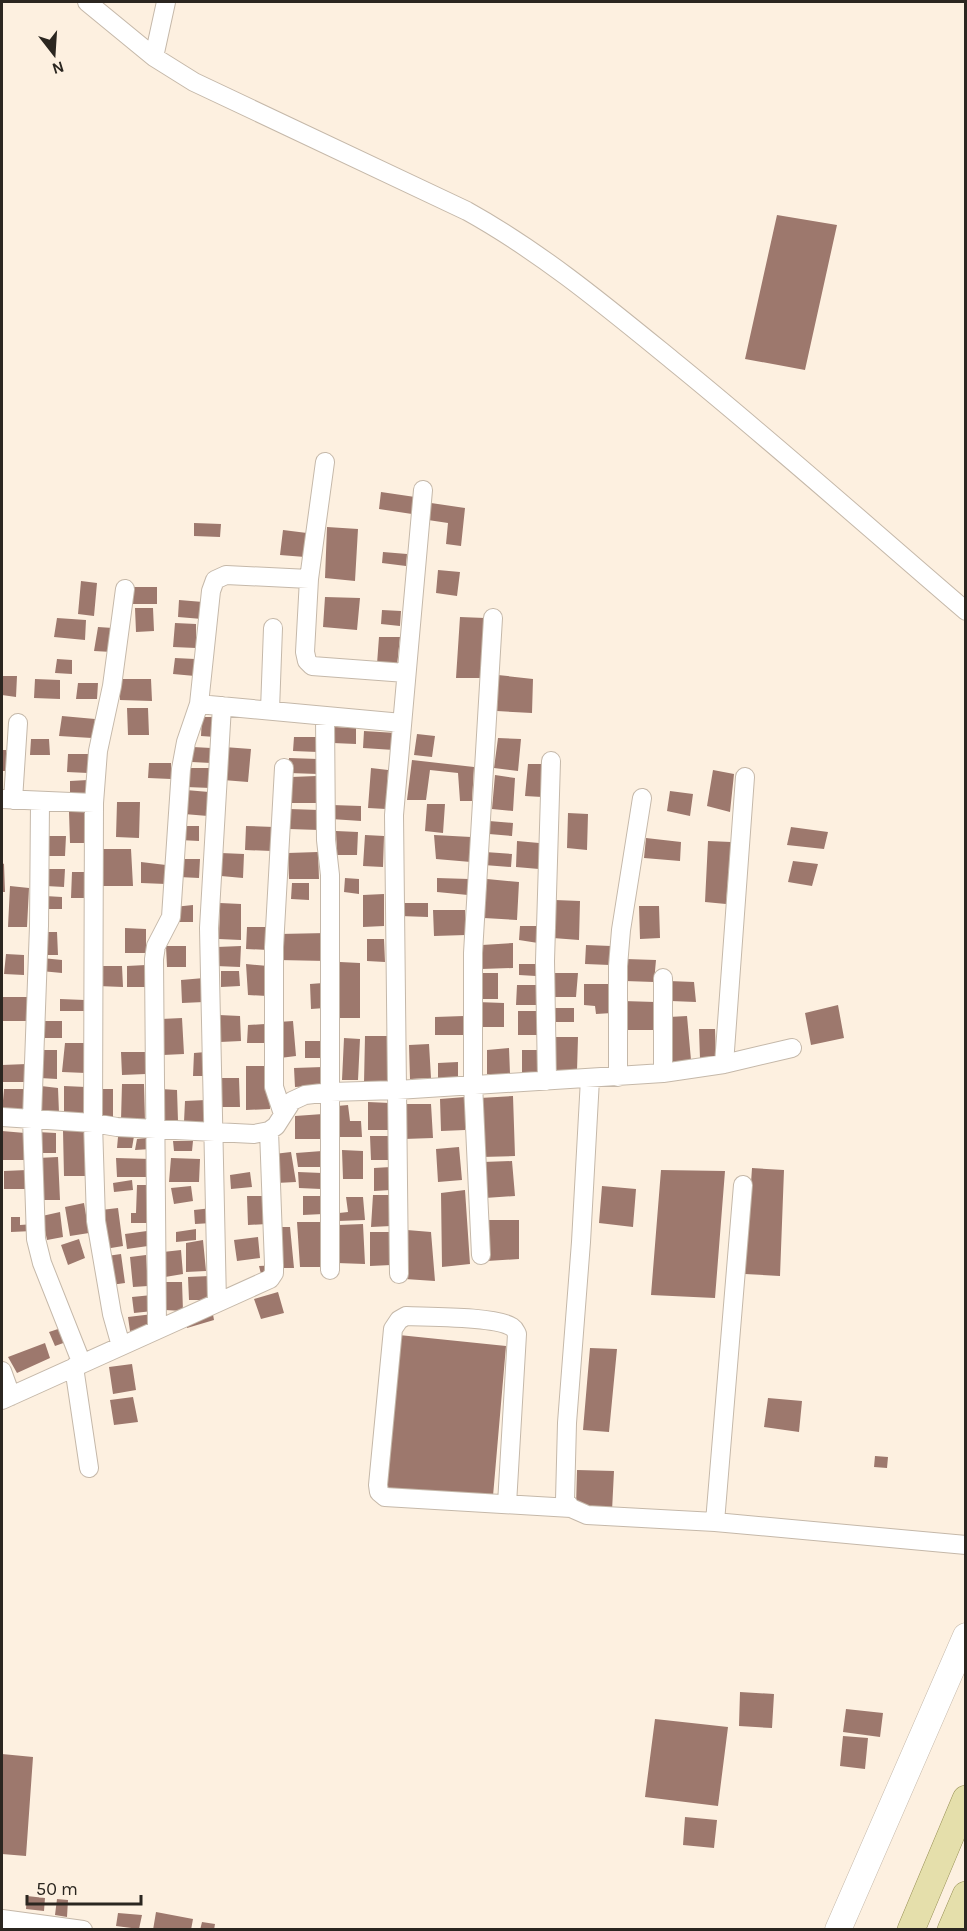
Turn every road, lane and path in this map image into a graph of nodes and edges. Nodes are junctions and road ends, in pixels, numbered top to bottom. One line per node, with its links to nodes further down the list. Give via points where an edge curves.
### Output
1 (87, 2): 3 (street)
2 (166, 2): 3 (street)
3 (154, 57): 8 (street, via 194,82 506,233 597,299 728,406)
4 (325, 462): 6 (street)
5 (423, 490): 11 (street)
6 (309, 579): 11 (street, via 305,652 312,666); 12 (street, via 226,574 215,580)
7 (125, 588): 24 (street, via 112,686 98,751)
8 (966, 611)
9 (493, 618): 32 (street, via 473,953)
10 (273, 628): 14 (street)
11 (406, 673): 17 (street)
12 (200, 704): 13 (street); 39 (street, via 181,770 171,917 156,946 154,959)
13 (222, 706): 14 (street); 40 (street, via 210,928)
14 (270, 710): 15 (street)
15 (325, 716): 17 (street); 34 (street)
16 (18, 723): 22 (street)
17 (402, 723): 33 (street, via 394,815)
18 (551, 761): 31 (street)
19 (284, 768): 35 (street, via 274,947 274,1087)
20 (745, 777): 27 (street)
21 (642, 798): 29 (street, via 621,930)
22 (7, 800): 23 (street)
23 (40, 802): 24 (street); 37 (street)
24 (94, 803): 38 (street)
25 (663, 978): 28 (street)
26 (792, 1048): 27 (street)
27 (724, 1064): 28 (street)
28 (663, 1073): 29 (street)
29 (618, 1077): 30 (street)
30 (590, 1079): 31 (street); 54 (street, via 567,1423 565,1500)
31 (547, 1081): 32 (street)
32 (473, 1084): 33 (street); 43 (street)
33 (397, 1090): 34 (street); 45 (street)
34 (331, 1092): 35 (street, via 305,1095 292,1101); 44 (street)
35 (283, 1114): 41 (street)
36 (2, 1117): 37 (street)
37 (32, 1118): 38 (street); 49 (street, via 36,1239)
38 (93, 1123): 39 (street); 48 (street, via 96,1221)
39 (153, 1129): 40 (street); 47 (street)
40 (213, 1131): 41 (street); 46 (street)
41 (269, 1131): 46 (street, via 274,1273 270,1279)
42 (742, 1185): 55 (street)
43 (481, 1255)
44 (330, 1270)
45 (399, 1274)
46 (217, 1303): 47 (street)
47 (157, 1330): 48 (street)
48 (121, 1346): 49 (street)
49 (78, 1366): 51 (street); 52 (street)
50 (2, 1371): 51 (street)
51 (6, 1398)
52 (89, 1468)
53 (507, 1504): 53 (street, via 517,1334 510,1325 483,1319 406,1316 393,1329 379,1492 385,1497); 54 (street)
54 (571, 1508): 55 (street, via 587,1515)
55 (715, 1522): 56 (street)
56 (966, 1545)
57 (966, 1636): 62 (street)
58 (966, 1800): 63 (main road)
59 (966, 1895): 64 (main road)
60 (2, 1919): 61 (street)
61 (83, 1929)
62 (838, 1929)
63 (911, 1929)
64 (951, 1929)

